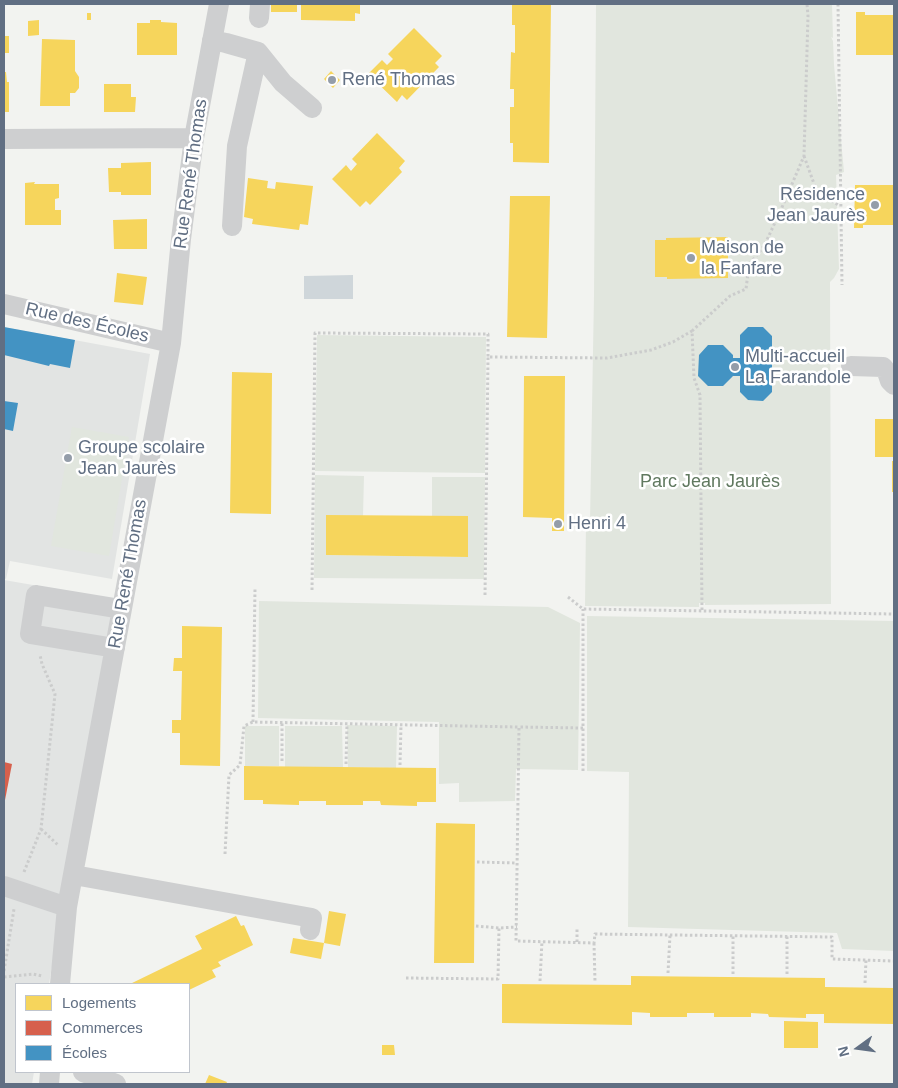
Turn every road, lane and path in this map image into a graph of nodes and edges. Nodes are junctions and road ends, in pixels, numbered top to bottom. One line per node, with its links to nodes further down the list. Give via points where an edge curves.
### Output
1 (219, 4): 4 (street, Rue René Thomas)
2 (806, 4): 9 (path)
3 (838, 4): 10 (path)
4 (212, 40): 5 (street); 7 (street, Rue René Thomas)
5 (258, 52): 6 (street, via 283,83); 11 (street, via 237,146)
6 (312, 108)
7 (194, 138): 8 (street); 15 (street, Rue René Thomas)
8 (4, 139)
9 (804, 156): 10 (path, via 817,192); 14 (path, via 764,246 749,265 746,290 730,296)
10 (840, 206): 12 (path)
11 (232, 226)
12 (842, 285)
13 (4, 304): 15 (street, Rue des Écoles)
14 (692, 331): 16 (path, via 651,350 607,358); 25 (path, via 694,378 700,395)
15 (171, 343): 24 (street, Rue René Thomas)
16 (488, 357): 20 (path, via 488,334 315,333); 21 (path)
17 (851, 366): 18 (street, via 883,367)
18 (894, 385)
19 (255, 589): 29 (path)
20 (312, 590)
21 (486, 595)
22 (568, 597): 23 (path)
23 (583, 609): 25 (path); 34 (path)
24 (121, 610): 27 (street, Rue René Thomas); 27 (street, via 36,595 30,634)
25 (702, 610): 26 (path)
26 (894, 614)
27 (114, 648): 42 (street, Rue René Thomas)
28 (39, 650): 43 (path, via 55,694 41,829 25,869)
29 (252, 722): 30 (path); 39 (path, via 244,726 240,765 230,776)
30 (282, 722): 31 (path); 35 (path)
31 (347, 724): 32 (path); 36 (path)
32 (401, 725): 33 (path); 37 (path)
33 (519, 727): 34 (path); 41 (path)
34 (583, 728): 38 (path)
35 (282, 762)
36 (346, 764)
37 (400, 765)
38 (583, 771)
39 (225, 854)
40 (477, 862): 41 (path)
41 (517, 863): 46 (path)
42 (74, 875): 44 (street, Rue René Thomas); 49 (street, via 312,918)
43 (12, 888): 44 (street); 58 (path, via 14,907)
44 (68, 907): 65 (street, Rue René Thomas)
45 (476, 926): 47 (path)
46 (516, 927): 47 (path); 53 (path, via 516,941)
47 (499, 928): 63 (path, via 498,979)
48 (577, 928): 54 (path)
49 (310, 930)
50 (670, 935): 51 (path); 55 (path, via 594,934); 59 (path)
51 (733, 936): 52 (path); 60 (path)
52 (787, 936): 56 (path, via 832,937 832,959); 61 (path)
53 (542, 941): 54 (path); 64 (path)
54 (576, 942): 55 (path)
55 (594, 943): 66 (path)
56 (866, 960): 57 (path); 67 (path)
57 (894, 961)
58 (4, 971)
59 (668, 974)
60 (733, 974)
61 (787, 974)
62 (4, 977): 65 (path, via 33,974)
63 (406, 978)
64 (540, 981)
65 (60, 982)
66 (595, 982)
67 (865, 984)
68 (86, 1073): 69 (street)
69 (116, 1084)

